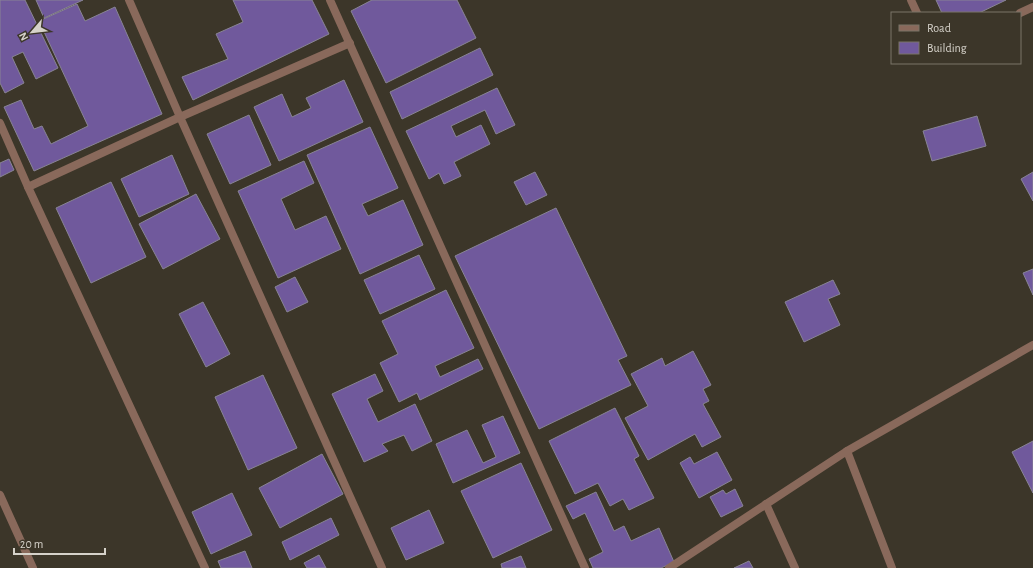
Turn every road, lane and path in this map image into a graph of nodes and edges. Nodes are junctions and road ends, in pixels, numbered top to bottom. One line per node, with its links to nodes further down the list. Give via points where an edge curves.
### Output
1 (129, 0): 8 (street)
2 (330, 0): 7 (street)
3 (911, 0): 5 (street)
4 (1033, 7): 6 (street)
5 (917, 12)
6 (1021, 13)
7 (350, 43): 8 (street); 18 (street)
8 (180, 117): 10 (street); 17 (street)
9 (0, 123): 10 (street)
10 (28, 187): 16 (street)
11 (1033, 345): 12 (street)
12 (847, 451): 14 (street); 21 (street)
13 (0, 495): 15 (street)
14 (766, 504): 19 (street); 20 (street)
15 (33, 568)
16 (205, 568)
17 (382, 568)
18 (585, 568)
19 (668, 568)
20 (795, 568)
21 (892, 568)

